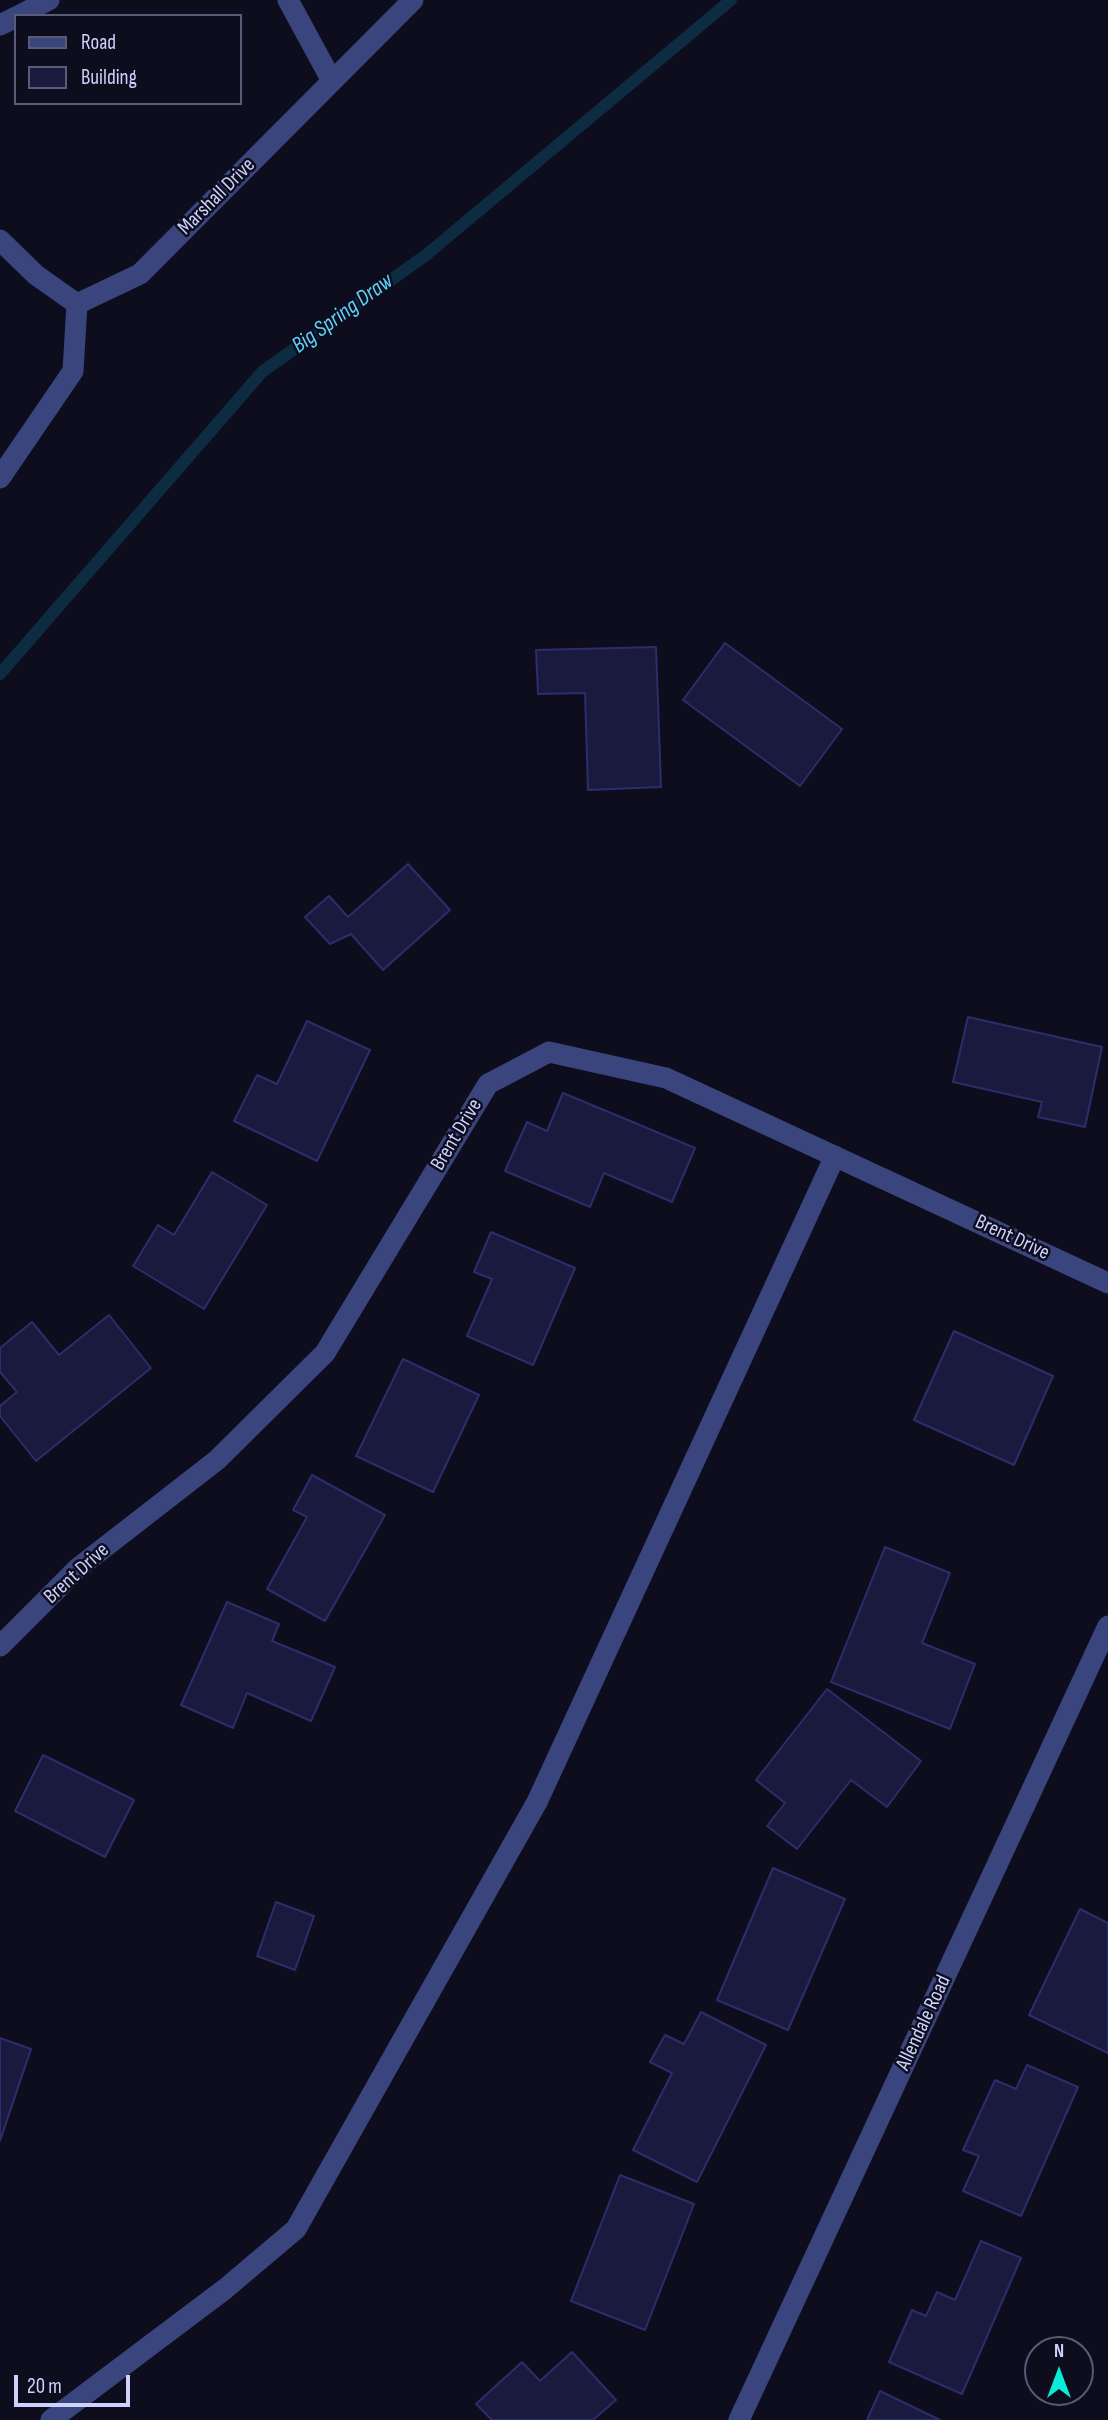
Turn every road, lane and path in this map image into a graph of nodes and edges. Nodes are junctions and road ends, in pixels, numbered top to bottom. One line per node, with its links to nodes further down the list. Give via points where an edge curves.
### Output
1 (49, 0): 4 (street)
2 (288, 0): 5 (street)
3 (413, 0): 5 (street, Marshall Drive)
4 (21, 14)
5 (332, 81): 7 (street, Marshall Drive, via 141,274)
6 (0, 240): 7 (street, via 36,275)
7 (77, 304): 8 (street, via 73,371)
8 (0, 478)
9 (835, 1156): 10 (street, Brent Drive); 12 (street, Brent Drive, via 666,1078 549,1052 488,1084 325,1353 217,1460 78,1568); 13 (street, via 537,1802 296,2229 225,2289)
10 (1108, 1283)
11 (1108, 1626): 14 (street, Allendale Road)
12 (0, 1646)
13 (51, 2420)
14 (739, 2420)

